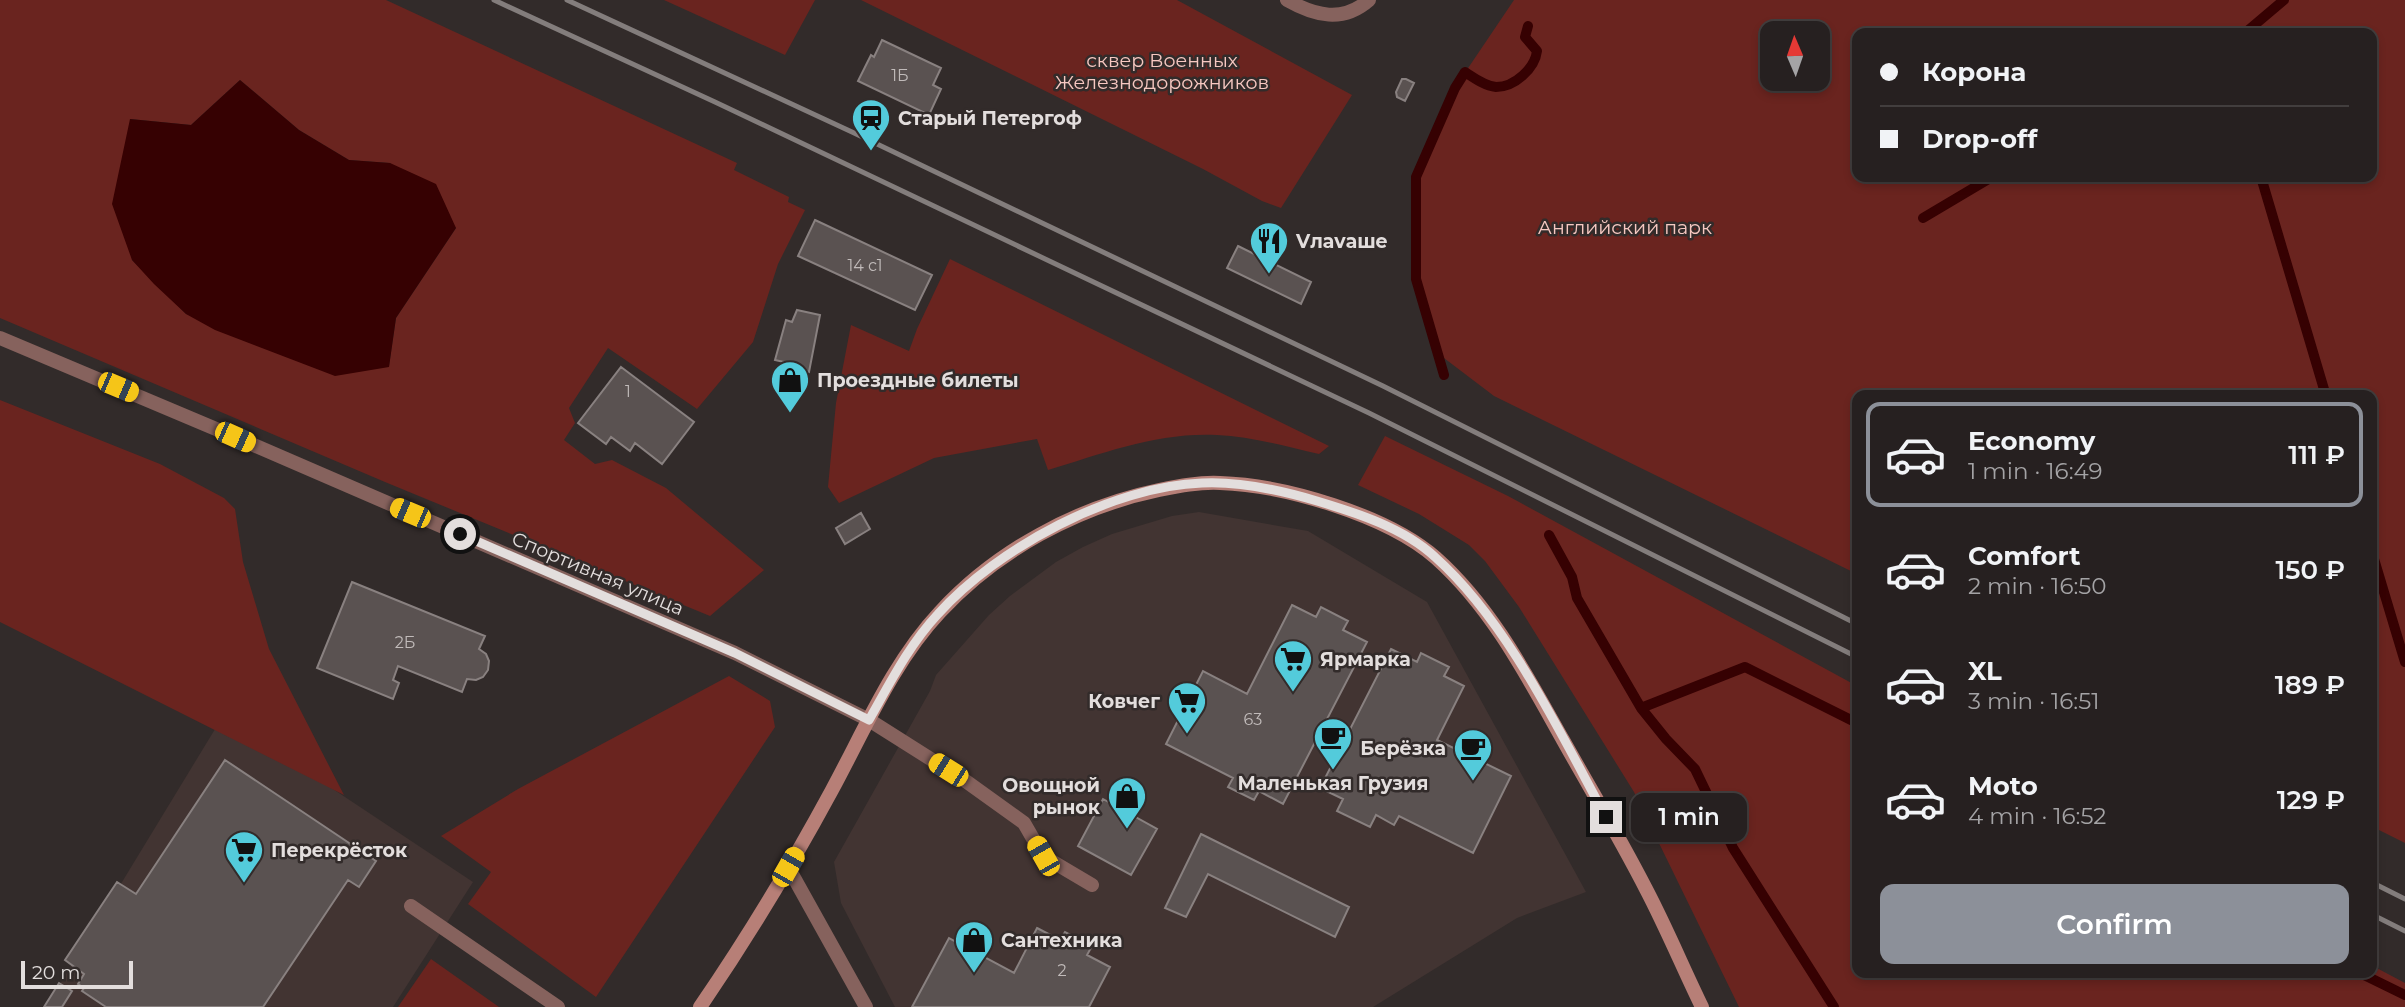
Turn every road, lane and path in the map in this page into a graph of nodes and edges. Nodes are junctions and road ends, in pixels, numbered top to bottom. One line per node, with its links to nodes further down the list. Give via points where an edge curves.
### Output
1 (1287, 0): 2 (street, via 1306,11 1329,15 1352,12)
2 (1369, 0)
3 (0, 338): 4 (street, Спортивная улица, via 735,653)
4 (869, 720): 5 (main road); 6 (street, Спортивная улица, via 1024,823 1043,856); 11 (main road, via 907,652 971,580 1028,540 1094,509 1199,483 1254,486 1331,505 1392,529 1433,555 1495,626 1645,888)
5 (788, 867): 9 (main road); 10 (street)
6 (1092, 885)
7 (411, 906): 8 (street)
8 (558, 1007)
9 (700, 1007)
10 (866, 1007)
11 (1702, 1007)

